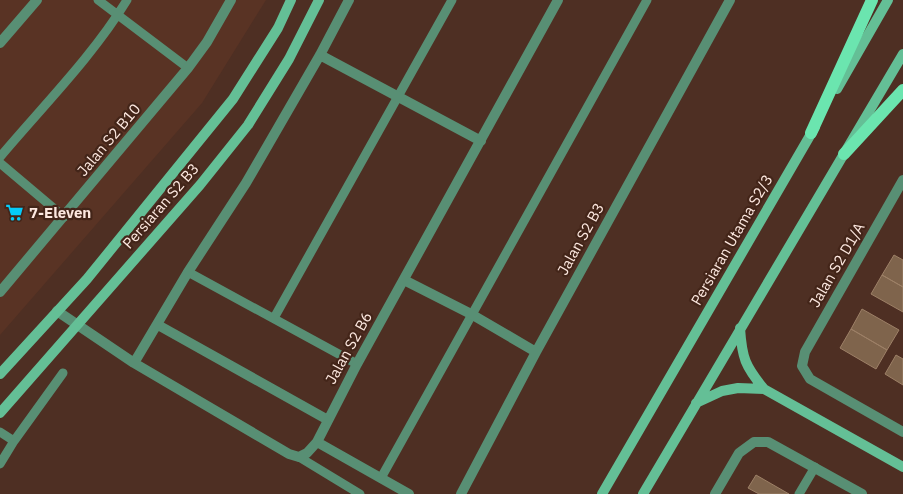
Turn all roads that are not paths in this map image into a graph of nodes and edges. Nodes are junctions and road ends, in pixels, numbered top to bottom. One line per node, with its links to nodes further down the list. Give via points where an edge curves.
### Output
1 (37, 0): 15 (street)
2 (98, 0): 14 (lane)
3 (127, 0): 14 (lane)
4 (231, 0): 18 (street, Jalan S2 B10)
5 (291, 0): 31 (street, Persiaran S2 B3, via 278,28 234,99 87,279)
6 (320, 0): 34 (street, Persiaran S2 B3, via 248,125)
7 (349, 0): 17 (street)
8 (452, 0): 20 (lane)
9 (558, 0): 22 (street, Jalan S2 B6)
10 (647, 0): 32 (lane)
11 (730, 0): 37 (street, Jalan S2 B3)
12 (872, 0): 21 (main road)
13 (888, 0): 21 (street, Persiaran Utama S2/3)
14 (118, 15): 18 (lane); 24 (lane)
15 (0, 43)
16 (903, 54): 23 (street)
17 (320, 55): 20 (street); 28 (street, via 246,184)
18 (188, 68): 27 (street, Jalan S2 B10)
19 (903, 90): 23 (main road)
20 (399, 96): 22 (street); 33 (lane)
21 (811, 133): 58 (street, Persiaran Utama S2/3)
22 (481, 140): 29 (street, Jalan S2 B6)
23 (844, 154): 36 (street)
24 (0, 157)
25 (0, 162): 27 (lane)
26 (903, 180): 47 (street, Jalan S2 D1/A, via 805,352 802,366 810,379)
27 (64, 216): 30 (street, Jalan S2 B10)
28 (188, 272): 33 (lane); 35 (street)
29 (404, 280): 32 (street); 39 (street, Jalan S2 B6)
30 (0, 292)
31 (57, 311): 34 (street); 41 (street, Persiaran S2 B3)
32 (471, 314): 37 (street); 54 (lane)
33 (274, 318): 39 (lane)
34 (78, 325): 38 (street); 44 (street, Persiaran S2 B3)
35 (158, 325): 38 (street); 45 (street)
36 (740, 328): 42 (street, via 742,353 748,370); 43 (street)
37 (536, 352): 57 (street, Jalan S2 B3)
38 (134, 364): 50 (street)
39 (357, 364): 45 (street, Jalan S2 B6)
40 (63, 373): 48 (lane)
41 (0, 374)
42 (764, 389): 43 (street, via 722,391); 53 (street)
43 (696, 402): 59 (street)
44 (0, 413)
45 (328, 420): 49 (street, Jalan S2 B6)
46 (0, 432): 48 (lane)
47 (903, 432)
48 (14, 441): 51 (lane)
49 (317, 442): 50 (street, Jalan S2 B6, via 307,454); 54 (street)
50 (299, 457): 55 (lane)
51 (0, 462)
52 (814, 467): 60 (street, via 768,442 754,442 739,453); 61 (lane); 62 (street)
53 (903, 467)
54 (381, 478): 56 (street)
55 (360, 494)
56 (409, 494)
57 (460, 494)
58 (602, 494)
59 (643, 494)
60 (715, 494)
61 (799, 494)
62 (862, 494)

